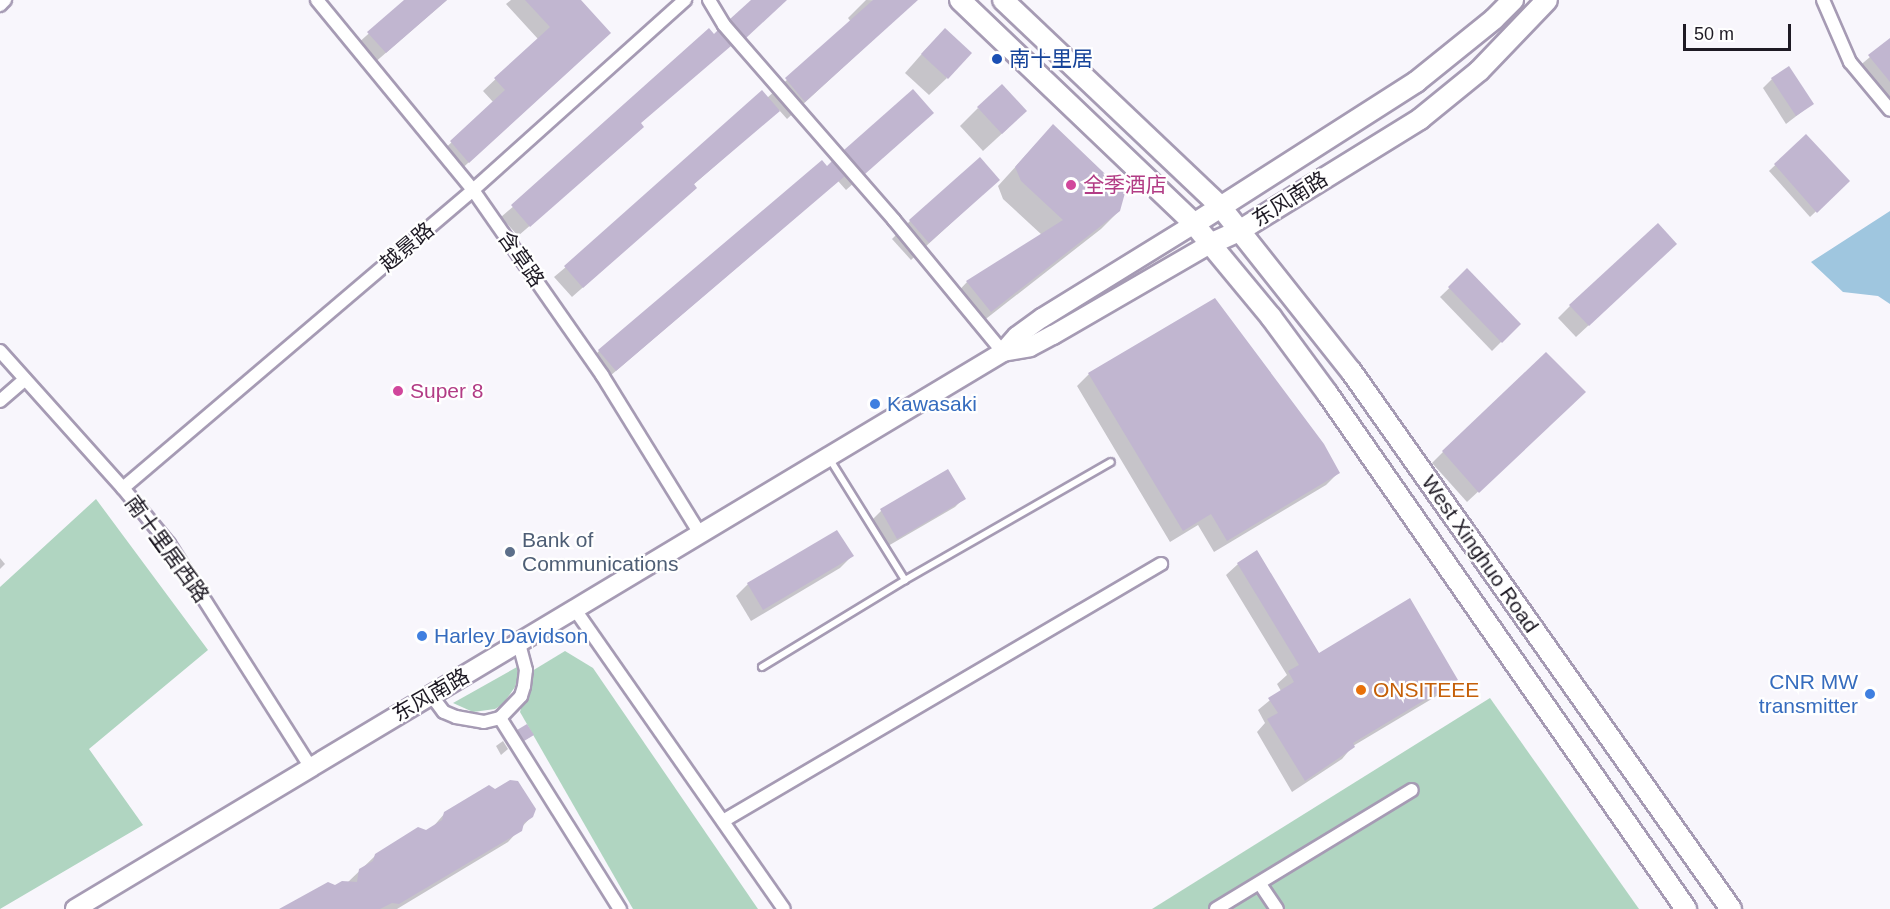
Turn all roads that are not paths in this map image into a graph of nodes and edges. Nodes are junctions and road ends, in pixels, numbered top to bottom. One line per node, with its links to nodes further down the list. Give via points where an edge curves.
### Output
1 (5, 0): 10 (street)
2 (317, 0): 12 (street, 含草路)
3 (685, 0): 12 (street, 越景路)
4 (709, 0): 18 (street, via 724,25)
5 (960, 0): 14 (main road, West Xinghuo Road)
6 (1003, 0): 13 (main road, West Xinghuo Road)
7 (1513, 0): 13 (main road, 东风南路, via 1416,82)
8 (1547, 0): 15 (main road, 东风南路, via 1479,71 1420,119)
9 (1823, 0): 11 (street, via 1850,62)
10 (0, 5)
11 (1890, 110)
12 (473, 190): 23 (street, 越景路); 24 (street, 含草路, via 602,375)
13 (1220, 206): 14 (main road, 东风南路); 15 (main road, West Xinghuo Road)
14 (1194, 224): 16 (main road, West Xinghuo Road); 18 (street, 东风南路, via 1042,318)
15 (1239, 231): 16 (main road, 东风南路); 42 (main road, West Xinghuo Road, via 1351,371)
16 (1210, 244): 18 (street, 东风南路, via 1030,347); 41 (main road, West Xinghuo Road, via 1327,393)
17 (0, 351): 19 (street, 南十里居西路)
18 (1003, 352): 21 (street, 东风南路)
19 (25, 379): 20 (street); 23 (street, 南十里居西路)
20 (0, 401)
21 (828, 458): 24 (street, 东风南路); 26 (lane)
22 (1111, 462): 26 (lane)
23 (123, 488): 32 (street, 南十里居西路, via 169,544)
24 (700, 535): 27 (street, 东风南路)
25 (1161, 564): 34 (street)
26 (905, 580): 29 (lane)
27 (576, 611): 28 (street, 东风南路); 34 (street)
28 (519, 644): 30 (street, 东风南路); 31 (street, via 526,670 524,686)
29 (762, 667)
30 (431, 695): 31 (street, via 444,712 456,717 484,722); 32 (street, 东风南路)
31 (500, 718): 37 (street)
32 (310, 765): 36 (street, 东风南路)
33 (1412, 790): 35 (street)
34 (723, 821): 38 (street)
35 (1260, 884): 39 (street); 40 (street)
36 (75, 909)
37 (620, 909)
38 (784, 909)
39 (1216, 909)
40 (1277, 909)
41 (1686, 909)
42 (1731, 909)

